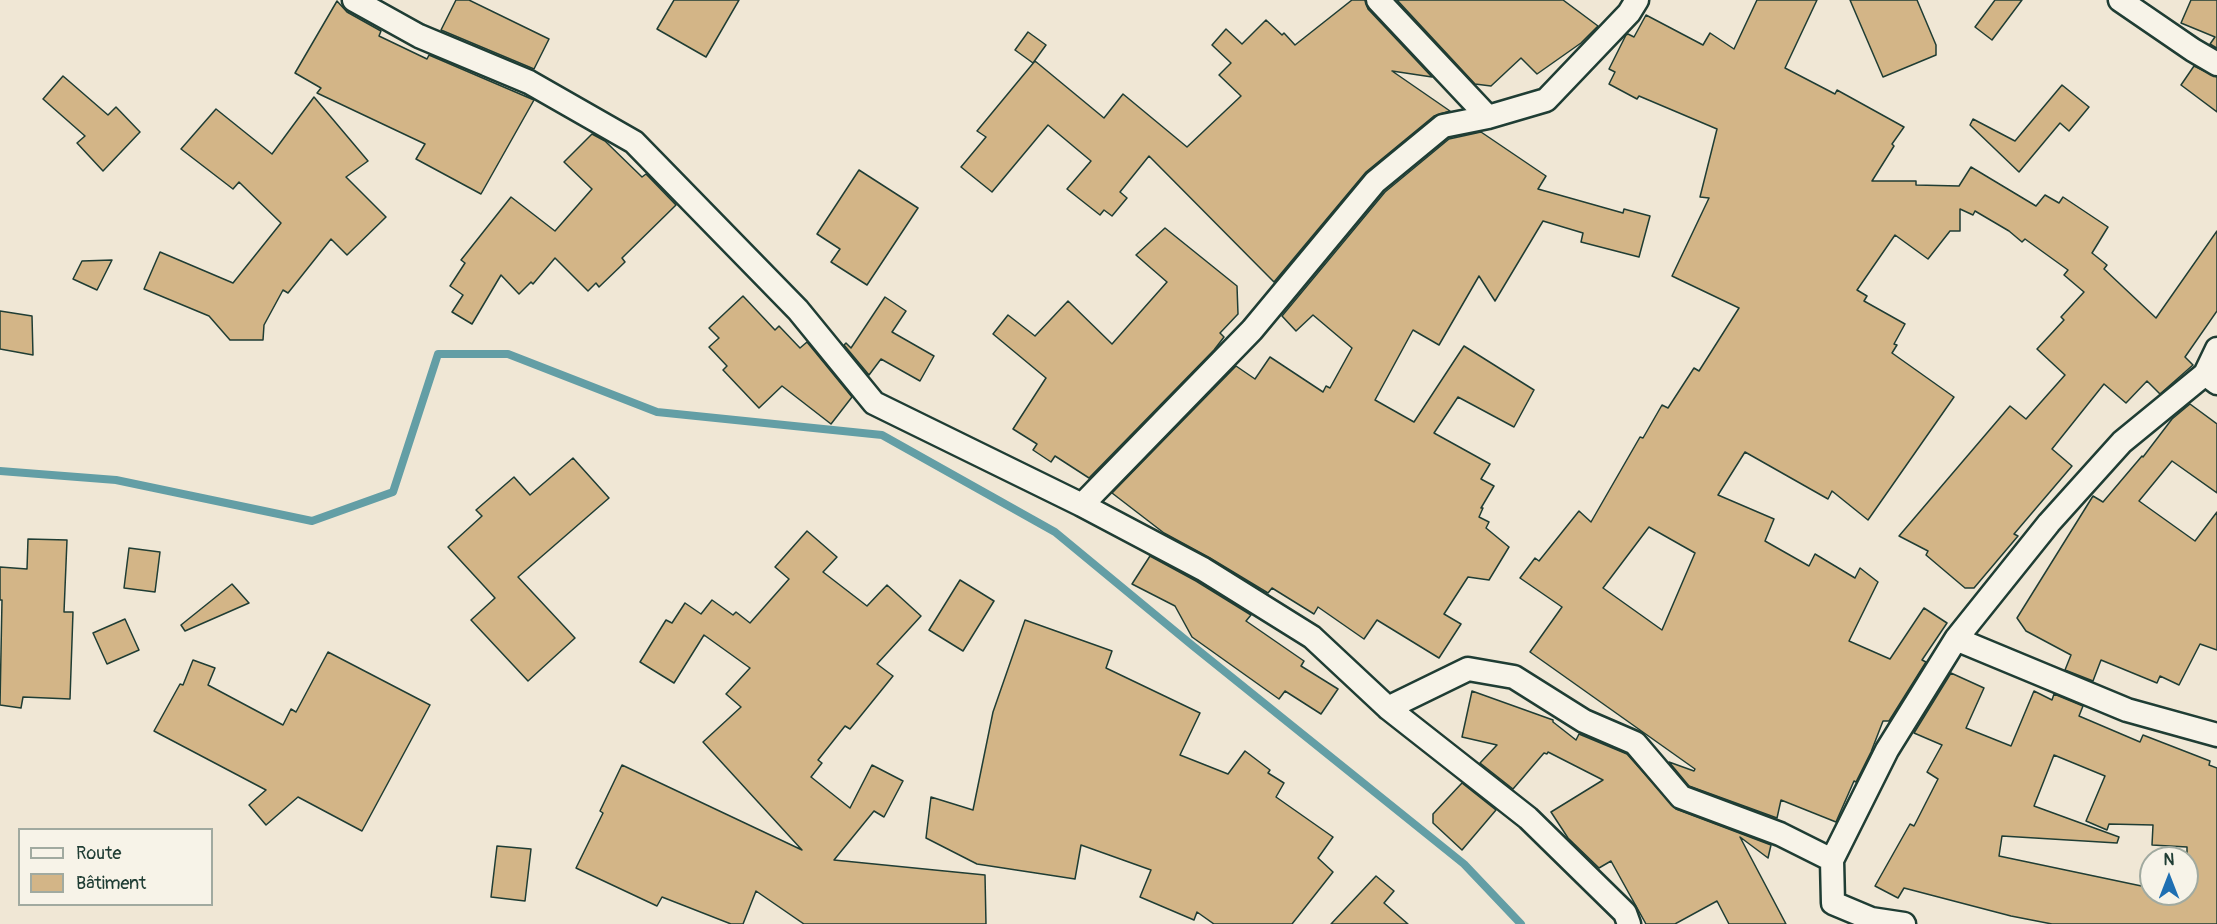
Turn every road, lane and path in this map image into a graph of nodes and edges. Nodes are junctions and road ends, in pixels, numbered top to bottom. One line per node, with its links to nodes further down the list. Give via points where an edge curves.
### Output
1 (354, 0): 9 (street, via 419,36 529,82 634,142 798,310 874,403)
2 (1378, 0): 6 (street)
3 (1637, 0): 6 (street, via 1546,100)
4 (2120, 0): 5 (street)
5 (2217, 64)
6 (1488, 117): 9 (street, via 1443,126 1375,182 1252,330)
7 (2217, 349): 8 (street)
8 (2211, 379): 10 (street, via 2122,442 2049,523)
9 (1082, 505): 11 (street, via 1203,569 1312,637)
10 (1956, 639): 12 (street, via 2127,710); 13 (street, via 1887,750)
11 (1388, 708): 13 (street, via 1468,669 1514,676 1584,721 1635,743 1681,797 1780,834); 14 (street, via 1528,818 1625,913)
12 (2217, 735)
13 (1832, 860): 15 (street, via 1833,903 1871,919)
14 (1629, 924)
15 (1904, 924)

